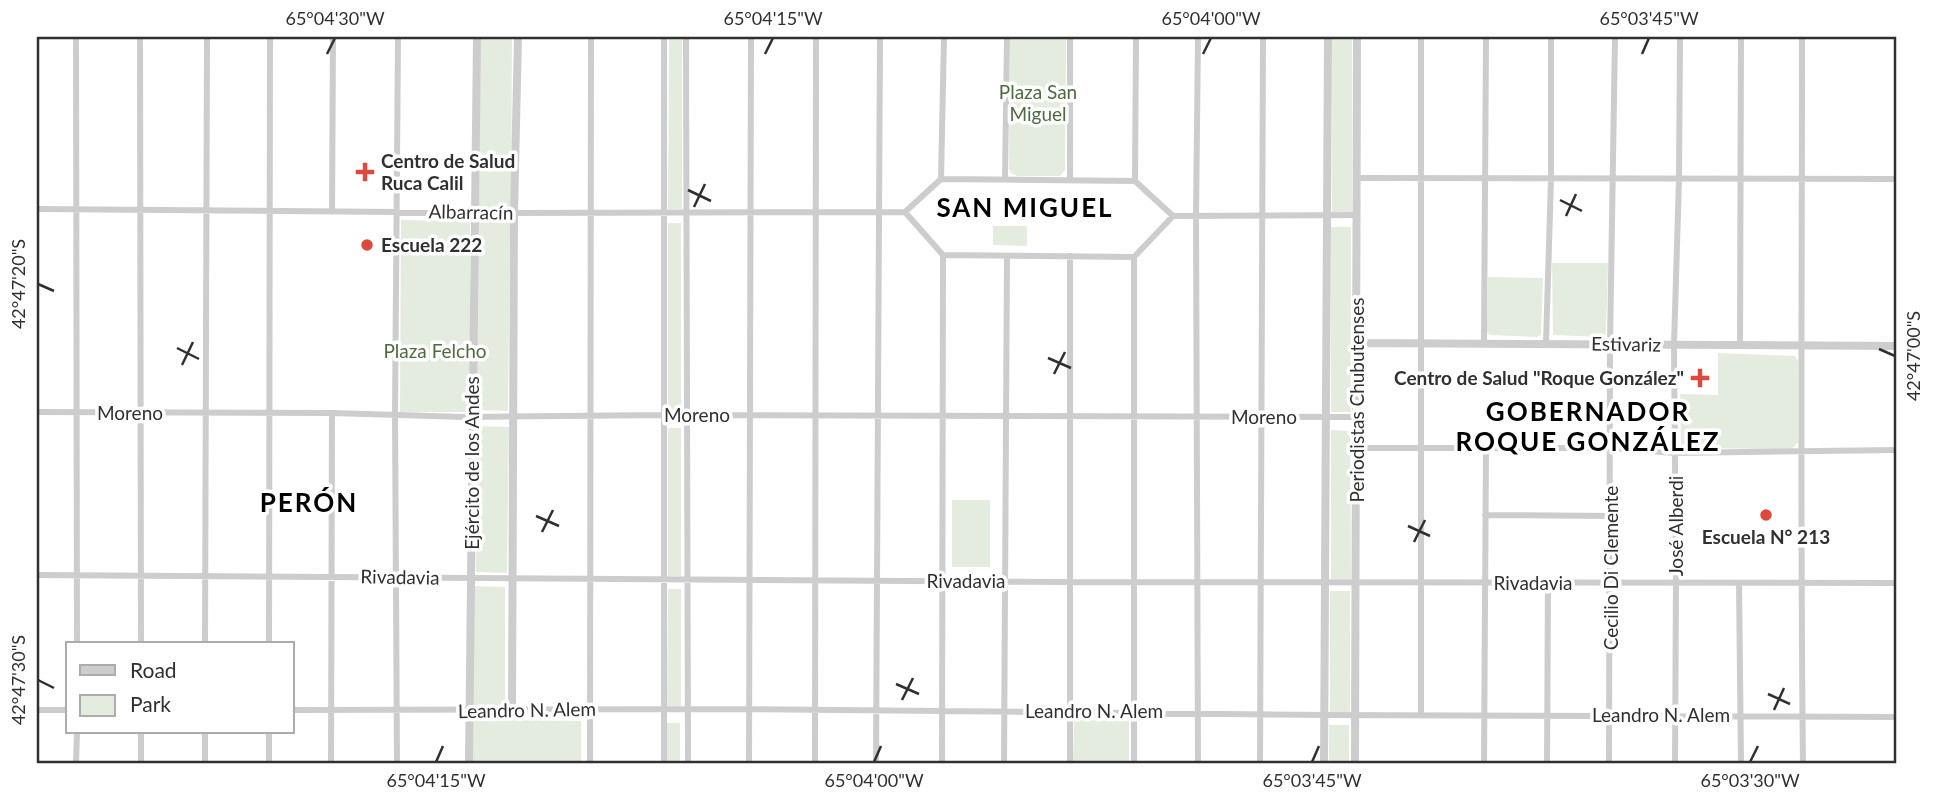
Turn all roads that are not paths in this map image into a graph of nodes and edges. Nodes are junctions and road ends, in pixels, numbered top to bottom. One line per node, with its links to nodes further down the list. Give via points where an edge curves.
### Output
1 (76, 37): 43 (street)
2 (140, 37): 45 (street)
3 (206, 37): 46 (street)
4 (270, 37): 47 (street)
5 (333, 37): 48 (street)
6 (398, 37): 49 (street)
7 (477, 37): 50 (street, Ejército de los Andes)
8 (518, 37): 54 (street)
9 (591, 37): 51 (street)
10 (664, 37): 52 (street)
11 (686, 37): 55 (street)
12 (751, 37): 56 (street)
13 (816, 37): 57 (street)
14 (880, 37): 58 (street)
15 (944, 37): 33 (street)
16 (1007, 37): 34 (street)
17 (1070, 37): 41 (street)
18 (1136, 37): 42 (street)
19 (1198, 37): 63 (street)
20 (1263, 37): 59 (street)
21 (1328, 37): 60 (street, Periodistas Chubutenses)
22 (1357, 37): 30 (street, Periodistas Chubutenses)
23 (1421, 37): 31 (street)
24 (1486, 37): 32 (street)
25 (1551, 37): 35 (street)
26 (1615, 37): 36 (street, Cecilio Di Clemente)
27 (1680, 37): 37 (street, José Alberdi)
28 (1741, 37): 38 (street)
29 (1802, 37): 39 (street)
30 (1357, 178): 31 (street); 61 (street, Periodistas Chubutenses)
31 (1421, 178): 32 (street); 70 (street)
32 (1485, 178): 35 (street); 68 (street)
33 (941, 179): 34 (street); 53 (street)
34 (1005, 179): 41 (street)
35 (1551, 179): 36 (street); 71 (street)
36 (1614, 179): 37 (street); 72 (street, Cecilio Di Clemente)
37 (1679, 179): 38 (street); 73 (street, José Alberdi)
38 (1740, 179): 39 (street); 74 (street)
39 (1802, 179): 40 (street); 75 (street)
40 (1896, 179)
41 (1070, 180): 42 (street)
42 (1135, 181): 62 (street)
43 (76, 208): 44 (street, Albarracín); 45 (street, Albarracín); 78 (street)
44 (37, 209)
45 (139, 209): 46 (street, Albarracín); 79 (street)
46 (206, 209): 47 (street, Albarracín); 80 (street)
47 (269, 211): 48 (street, Albarracín); 81 (street)
48 (332, 211): 49 (street, Albarracín)
49 (397, 212): 50 (street, Albarracín); 83 (street)
50 (474, 212): 54 (street, Albarracín); 89 (street, Ejército de los Andes)
51 (590, 212): 52 (street, Albarracín); 54 (street, Albarracín); 91 (street)
52 (665, 212): 55 (street, Albarracín); 84 (street)
53 (905, 212): 58 (street, Albarracín); 64 (street)
54 (514, 213): 90 (street)
55 (687, 213): 56 (street, Albarracín); 85 (street)
56 (751, 213): 57 (street, Albarracín); 86 (street)
57 (816, 213): 58 (street, Albarracín); 87 (street)
58 (878, 213): 88 (street)
59 (1262, 215): 60 (street); 63 (street); 97 (street)
60 (1327, 215): 61 (street); 98 (street, Periodistas Chubutenses)
61 (1357, 215): 69 (street, Periodistas Chubutenses)
62 (1173, 216): 63 (street); 67 (street)
63 (1196, 216): 96 (street)
64 (943, 255): 65 (street); 92 (street)
65 (1007, 256): 66 (street); 93 (street)
66 (1070, 256): 67 (street); 94 (street)
67 (1135, 257): 95 (street)
68 (1484, 342): 70 (street, Estivariz); 71 (street, Estivariz)
69 (1356, 343): 70 (street, Estivariz); 99 (street, Periodistas Chubutenses)
70 (1420, 343): 101 (street)
71 (1546, 343): 72 (street, Estivariz)
72 (1610, 344): 73 (street, Estivariz); 103 (street, Cecilio Di Clemente)
73 (1674, 345): 74 (street, Estivariz); 105 (street, José Alberdi)
74 (1740, 346): 75 (street, Estivariz)
75 (1802, 346): 76 (street, Estivariz); 106 (street)
76 (1896, 346)
77 (37, 412): 78 (street, Moreno)
78 (76, 413): 79 (street, Moreno); 109 (street)
79 (139, 413): 80 (street, Moreno); 110 (street)
80 (206, 413): 81 (street, Moreno); 112 (street)
81 (268, 413): 82 (street, Moreno); 113 (street)
82 (332, 413): 83 (street, Moreno); 114 (street)
83 (395, 415): 89 (street, Moreno); 115 (street)
84 (665, 415): 85 (street, Moreno); 91 (street, Moreno); 119 (street)
85 (688, 415): 86 (street, Moreno); 120 (street)
86 (750, 415): 87 (street, Moreno); 121 (street)
87 (816, 415): 88 (street, Moreno); 122 (street)
88 (878, 415): 92 (street, Moreno); 123 (street)
89 (473, 416): 90 (street, Moreno); 116 (street, Ejército de los Andes)
90 (514, 416): 91 (street, Moreno); 117 (street)
91 (589, 416): 118 (street)
92 (944, 416): 93 (street, Moreno); 124 (street)
93 (1006, 416): 94 (street, Moreno); 125 (street)
94 (1070, 416): 95 (street, Moreno); 127 (street)
95 (1134, 416): 96 (street, Moreno); 128 (street)
96 (1197, 416): 97 (street, Moreno); 129 (street)
97 (1262, 416): 98 (street, Moreno); 126 (street)
98 (1326, 417): 99 (street, Moreno); 130 (street, Periodistas Chubutenses)
99 (1357, 417): 100 (street, Periodistas Chubutenses)
100 (1357, 447): 101 (street); 131 (street, Periodistas Chubutenses)
101 (1422, 448): 102 (street); 132 (street)
102 (1486, 448): 103 (street); 107 (street)
103 (1612, 448): 105 (street); 108 (street, Cecilio Di Clemente)
104 (1896, 450): 106 (street)
105 (1675, 453): 106 (street); 136 (street, José Alberdi)
106 (1803, 453): 138 (street)
107 (1485, 515): 108 (street); 133 (street)
108 (1611, 516): 135 (street, Cecilio Di Clemente)
109 (76, 574): 110 (street, Rivadavia); 111 (street, Rivadavia); 140 (street)
110 (140, 574): 112 (street, Rivadavia); 141 (street)
111 (37, 575)
112 (205, 575): 113 (street, Rivadavia); 142 (street)
113 (269, 576): 114 (street, Rivadavia); 143 (street)
114 (332, 576): 115 (street, Rivadavia); 151 (street)
115 (397, 576): 116 (street, Rivadavia); 152 (street)
116 (472, 577): 117 (street, Rivadavia); 153 (street, Ejército de los Andes)
117 (514, 578): 118 (street, Rivadavia); 157 (street)
118 (589, 578): 119 (street, Rivadavia); 144 (street)
119 (666, 579): 120 (street, Rivadavia); 145 (street)
120 (688, 579): 121 (street, Rivadavia); 154 (street)
121 (750, 579): 122 (street, Rivadavia); 146 (street)
122 (815, 580): 123 (street, Rivadavia); 147 (street)
123 (877, 580): 124 (street, Rivadavia); 155 (street)
124 (943, 581): 125 (street, Rivadavia); 156 (street)
125 (1005, 581): 127 (street, Rivadavia); 158 (street)
126 (1261, 581): 129 (street, Rivadavia); 130 (street, Rivadavia); 162 (street)
127 (1069, 582): 128 (street, Rivadavia); 159 (street)
128 (1134, 582): 129 (street, Rivadavia); 160 (street)
129 (1198, 582): 161 (street)
130 (1325, 582): 131 (street, Rivadavia); 167 (street, Periodistas Chubutenses)
131 (1356, 582): 132 (street, Rivadavia); 163 (street, Periodistas Chubutenses)
132 (1422, 582): 133 (street, Rivadavia); 164 (street)
133 (1485, 582): 134 (street, Rivadavia); 165 (street)
134 (1548, 583): 135 (street, Rivadavia); 166 (street)
135 (1611, 583): 136 (street, Rivadavia); 168 (street, Cecilio Di Clemente)
136 (1676, 583): 137 (street, Rivadavia); 169 (street, José Alberdi)
137 (1739, 583): 138 (street, Rivadavia); 170 (street)
138 (1800, 583): 139 (street, Rivadavia); 171 (street)
139 (1896, 583)
140 (77, 642)
141 (141, 642)
142 (205, 642)
143 (269, 642)
144 (590, 709): 145 (street, Leandro N. Alem); 157 (street, Leandro N. Alem); 184 (street)
145 (665, 709): 154 (street, Leandro N. Alem); 185 (street)
146 (749, 709): 147 (street, Leandro N. Alem); 154 (street, Leandro N. Alem); 187 (street)
147 (815, 709): 155 (street, Leandro N. Alem); 188 (street)
148 (37, 710): 149 (street)
149 (66, 710)
150 (294, 710): 151 (street, Leandro N. Alem)
151 (331, 710): 152 (street, Leandro N. Alem); 181 (street)
152 (397, 710): 153 (street, Leandro N. Alem); 182 (street)
153 (470, 710): 157 (street, Leandro N. Alem); 183 (street, Ejército de los Andes)
154 (688, 710): 186 (street)
155 (877, 710): 156 (street, Leandro N. Alem); 189 (street)
156 (942, 710): 158 (street, Leandro N. Alem); 190 (street)
157 (512, 711)
158 (1004, 711): 159 (street, Leandro N. Alem); 191 (street)
159 (1069, 711): 160 (street, Leandro N. Alem); 192 (street)
160 (1134, 712): 161 (street, Leandro N. Alem); 193 (street)
161 (1198, 712): 162 (street, Leandro N. Alem); 194 (street)
162 (1260, 713): 167 (street, Leandro N. Alem); 195 (street)
163 (1354, 714): 164 (street, Leandro N. Alem); 167 (street, Leandro N. Alem); 197 (street, Periodistas Chubutenses)
164 (1422, 714): 165 (street, Leandro N. Alem)
165 (1484, 714): 166 (street, Leandro N. Alem); 198 (street)
166 (1547, 714): 168 (street, Leandro N. Alem); 199 (street)
167 (1324, 715): 196 (street, Periodistas Chubutenses)
168 (1609, 715): 169 (street, Leandro N. Alem); 200 (street, Cecilio Di Clemente)
169 (1675, 715): 170 (street, Leandro N. Alem); 201 (street, José Alberdi)
170 (1741, 716): 171 (street, Leandro N. Alem); 202 (street)
171 (1803, 716): 172 (street, Leandro N. Alem); 203 (street)
172 (1896, 717)
173 (77, 734): 177 (street)
174 (141, 734): 178 (street)
175 (205, 734): 179 (street)
176 (269, 734): 180 (street)
177 (76, 763)
178 (141, 763)
179 (205, 763)
180 (269, 763)
181 (331, 763)
182 (397, 763)
183 (469, 763)
184 (590, 763)
185 (664, 763)
186 (688, 763)
187 (749, 763)
188 (815, 763)
189 (876, 763)
190 (942, 763)
191 (1004, 763)
192 (1069, 763)
193 (1134, 763)
194 (1198, 763)
195 (1260, 763)
196 (1324, 763)
197 (1355, 763)
198 (1484, 763)
199 (1547, 763)
200 (1609, 763)
201 (1675, 763)
202 (1741, 763)
203 (1803, 763)

